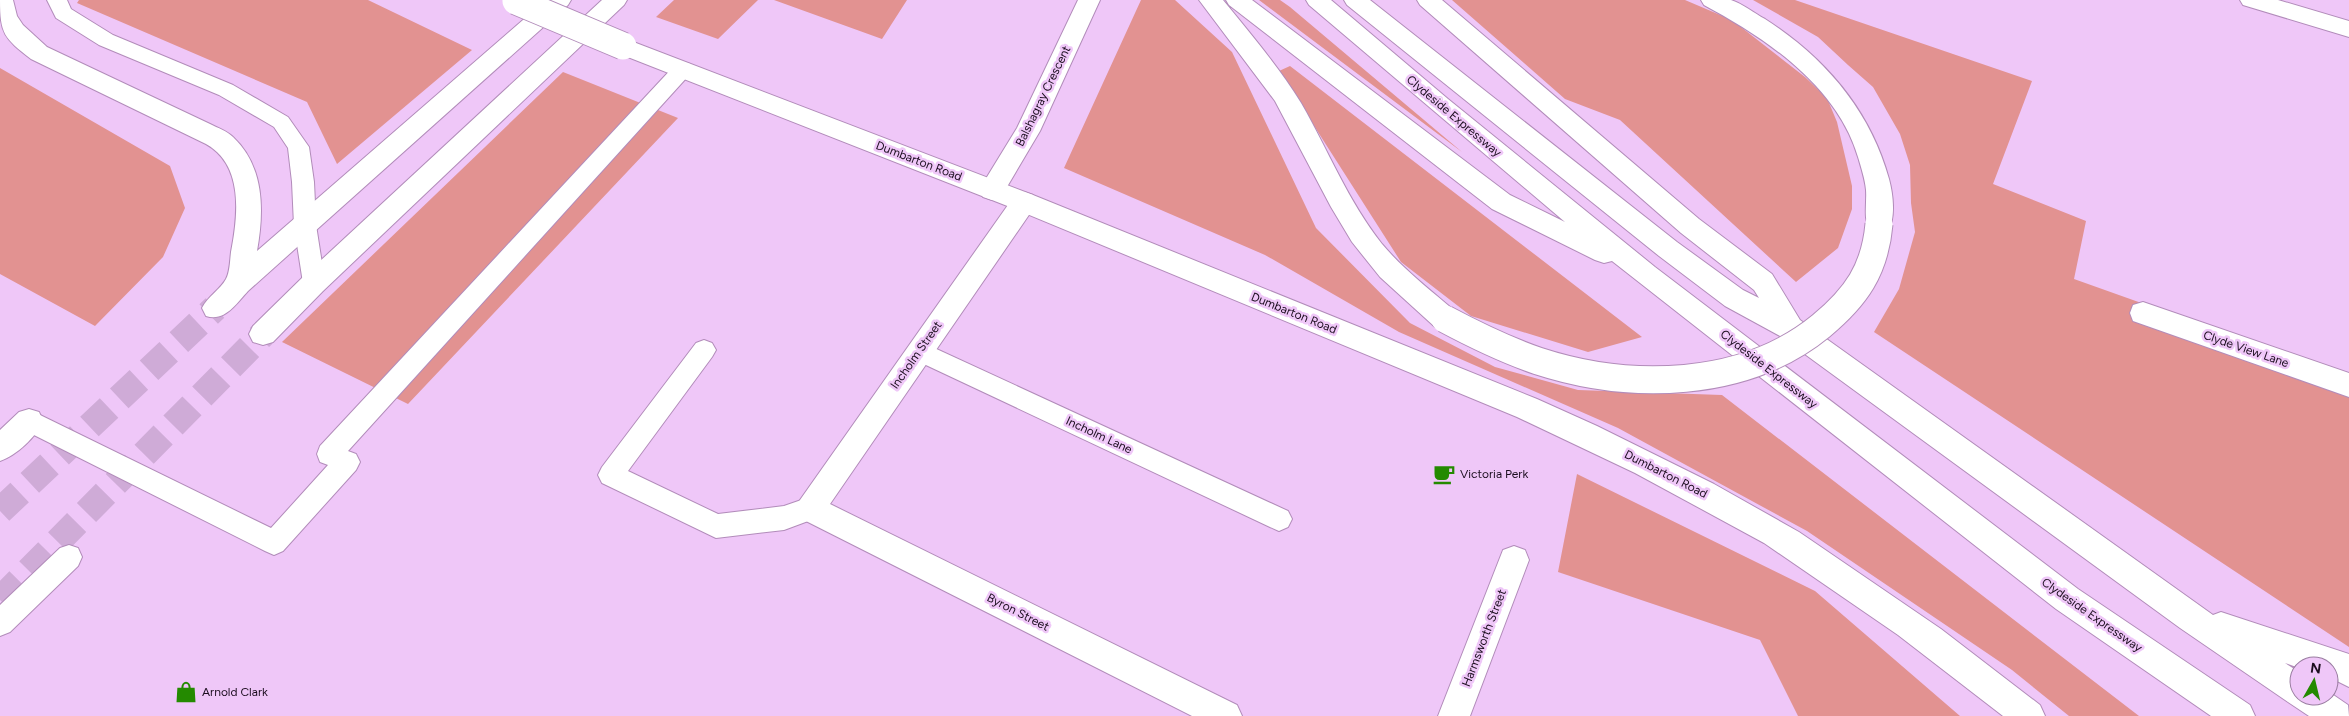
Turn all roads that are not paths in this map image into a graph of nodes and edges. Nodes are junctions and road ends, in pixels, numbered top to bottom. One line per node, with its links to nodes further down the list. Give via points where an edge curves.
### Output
1 (2, 0): 20 (main road, via 7,19 20,39 39,53 226,145 248,181 250,212)
2 (57, 0): 18 (lane, via 63,13 106,40 226,90 281,122 298,147)
3 (560, 0): 18 (main road)
4 (616, 0): 21 (main road)
5 (1090, 0): 16 (main road, Balshagray Crescent, via 1028,131)
6 (1210, 0): 11 (main road, bridge, via 1250,48 1291,107 1349,215 1373,251 1446,319 1518,356 1572,370 1620,377 1675,379 1724,373 1767,359 1799,342 1832,318 1855,292 1874,257 1879,224 1879,188 1870,153 1832,90 1803,58 1736,12)
7 (1237, 0): 19 (main road, via 1501,202)
8 (1317, 0): 19 (main road, Clydeside Expressway)
9 (1355, 0): 24 (main road, via 1734,298)
10 (1428, 0): 24 (main road, via 1690,226 1764,282)
11 (1712, 0)
12 (2251, 0): 14 (main road)
13 (514, 1): 15 (main road, Dumbarton Road, bridge)
14 (2349, 29)
15 (683, 69): 16 (main road, Dumbarton Road); 29 (lane, via 328,454 347,462 274,543)
16 (992, 190): 17 (main road, Dumbarton Road)
17 (1024, 202): 27 (main road, Incholm Street); 43 (main road, Dumbarton Road, via 1527,408 1655,468 1762,526 1830,570 1977,674)
18 (305, 225): 20 (main road); 21 (lane)
19 (1646, 274): 35 (main road, Clydeside Expressway)
20 (239, 283): 22 (main road)
21 (314, 284): 25 (main road)
22 (215, 308)
23 (2143, 314): 28 (main road, Clyde View Lane)
24 (1790, 328): 36 (main road)
25 (263, 334)
26 (704, 350): 31 (lane, via 612,474 716,526 784,518)
27 (919, 351): 31 (main road, Incholm Street); 32 (lane, Incholm Lane)
28 (2349, 385)
29 (29, 421): 30 (main road)
30 (0, 448)
31 (810, 508): 41 (main road, Byron Street)
32 (1279, 519)
33 (70, 557): 37 (lane)
34 (1514, 560): 42 (main road, Harmsworth Street)
35 (2067, 599): 44 (main road); 45 (main road, Clydeside Expressway)
36 (2191, 618): 38 (main road, via 2338,665); 39 (main road)
37 (0, 623)
38 (2349, 672)
39 (2289, 684)
40 (2322, 706): 46 (main road)
41 (1226, 716)
42 (1454, 716)
43 (2029, 716)
44 (2205, 716)
45 (2239, 716)
46 (2338, 716)

